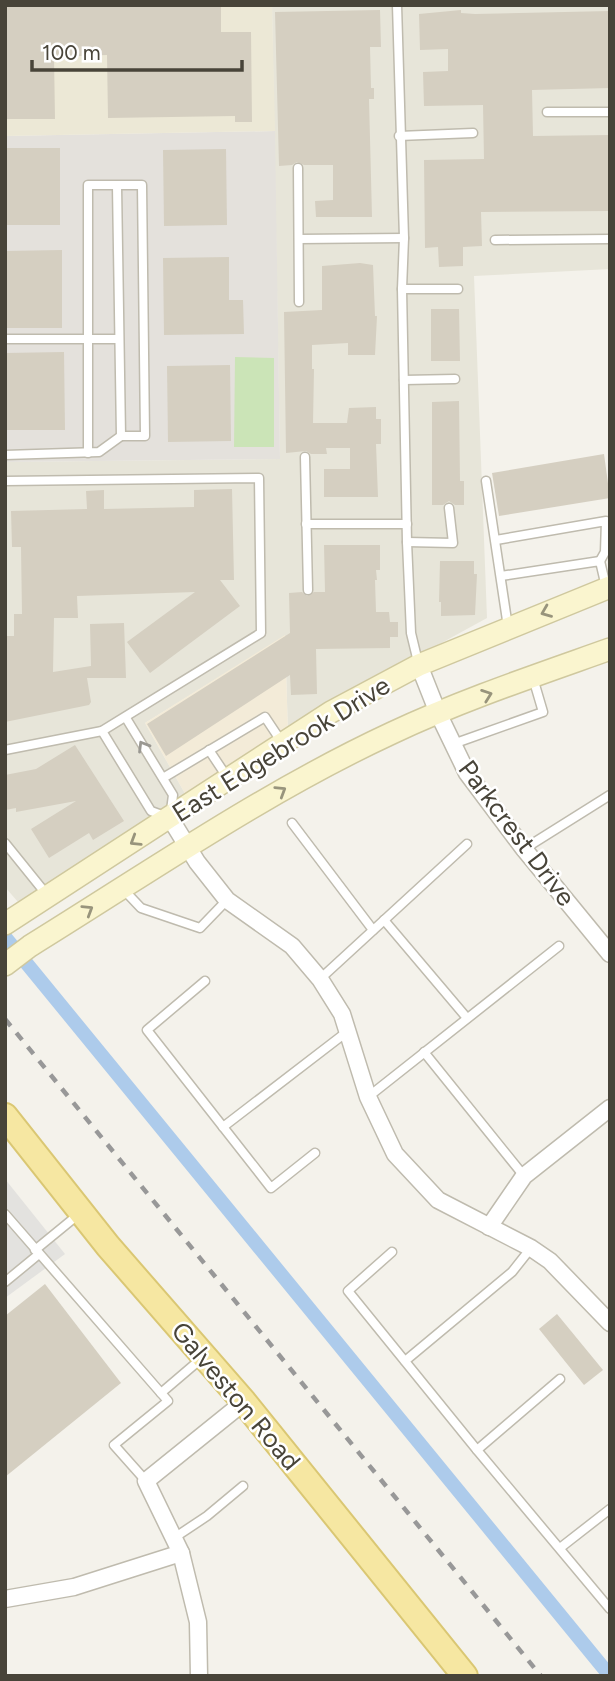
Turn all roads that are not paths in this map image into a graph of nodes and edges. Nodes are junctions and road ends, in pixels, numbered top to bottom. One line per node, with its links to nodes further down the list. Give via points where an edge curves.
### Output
1 (397, 5): 5 (lane)
2 (547, 111): 3 (lane)
3 (610, 112)
4 (473, 134): 5 (lane)
5 (399, 136): 8 (lane)
6 (298, 168): 9 (lane)
7 (117, 186): 16 (lane, via 88,185); 17 (lane); 20 (lane, via 142,185 145,436)
8 (404, 238): 9 (lane); 12 (lane)
9 (299, 239): 14 (lane)
10 (610, 239): 11 (lane)
11 (495, 240)
12 (402, 289): 13 (lane); 18 (lane)
13 (457, 289)
14 (299, 302)
15 (5, 340): 16 (lane)
16 (88, 340): 17 (lane); 21 (lane)
17 (120, 340): 20 (lane)
18 (404, 380): 19 (lane); 28 (lane)
19 (455, 380)
20 (121, 436): 21 (lane, via 99,452)
21 (88, 453): 22 (lane)
22 (5, 455)
23 (305, 457): 27 (lane)
24 (5, 481): 40 (lane, via 259,478 261,634)
25 (486, 481): 29 (lane)
26 (449, 508): 30 (lane, via 453,543)
27 (306, 524): 28 (lane); 34 (lane)
28 (407, 524): 30 (lane)
29 (496, 540): 31 (lane, via 607,521); 32 (lane)
30 (407, 542): 37 (lane, via 411,633)
31 (600, 561): 32 (lane); 33 (lane)
32 (501, 576): 35 (lane)
33 (608, 587): 35 (main road, East Edgebrook Drive, one-way to 35)
34 (308, 590)
35 (508, 628): 37 (main road, East Edgebrook Drive)
36 (610, 649): 38 (main road, East Edgebrook Drive)
37 (419, 665): 39 (street, Parkcrest Drive); 42 (main road, East Edgebrook Drive, via 331,712)
38 (533, 678): 39 (main road, East Edgebrook Drive, one-way to 38); 43 (lane, via 543,712)
39 (438, 713): 43 (street, Parkcrest Drive); 53 (main road, East Edgebrook Drive, one-way to 39, via 295,782)
40 (126, 718): 41 (lane); 46 (lane, one-way to 40)
41 (102, 731): 44 (lane); 49 (lane, via 151,811)
42 (283, 744): 45 (lane, via 265,717); 47 (main road, East Edgebrook Drive)
43 (453, 744): 54 (street, Parkcrest Drive, via 467,773)
44 (5, 750)
45 (209, 750): 46 (lane); 47 (lane)
46 (163, 778): 49 (lane, via 173,795)
47 (228, 780): 49 (main road, East Edgebrook Drive)
48 (610, 795): 54 (lane)
49 (170, 818): 53 (street); 56 (main road, East Edgebrook Drive, one-way to 56)
50 (292, 823): 60 (lane)
51 (5, 843): 56 (lane)
52 (467, 844): 58 (lane)
53 (188, 848): 55 (main road, East Edgebrook Drive); 57 (street)
54 (524, 849): 62 (street, Parkcrest Drive)
55 (123, 889): 57 (lane, via 141,908 200,928); 63 (main road, East Edgebrook Drive, one-way to 55)
56 (48, 895): 59 (main road, East Edgebrook Drive)
57 (227, 900): 64 (street, via 292,946)
58 (384, 920): 60 (lane); 66 (lane)
59 (6, 924)
60 (373, 930): 64 (lane)
61 (559, 946): 66 (lane)
62 (610, 954)
63 (6, 964)
64 (320, 979): 67 (street)
65 (205, 981): 72 (lane, via 146,1030)
66 (467, 1018): 68 (lane)
67 (348, 1031): 69 (street); 72 (lane)
68 (424, 1052): 69 (lane); 74 (lane)
69 (368, 1097): 77 (street, via 396,1154 438,1200)
70 (610, 1108): 74 (street)
71 (8, 1125): 75 (main road, Galveston Road)
72 (223, 1126): 73 (lane, via 271,1188)
73 (315, 1153)
74 (524, 1176): 77 (street)
75 (80, 1212): 79 (lane); 83 (main road, Galveston Road)
76 (5, 1214): 79 (lane)
77 (489, 1227): 78 (street)
78 (531, 1248): 82 (street, via 550,1261); 84 (lane, via 512,1272)
79 (37, 1252): 81 (lane); 86 (lane)
80 (391, 1252): 84 (lane, via 348,1290)
81 (5, 1282)
82 (610, 1323)
83 (204, 1356): 86 (lane); 87 (main road, Galveston Road)
84 (405, 1361): 88 (lane)
85 (561, 1379): 88 (lane)
86 (161, 1393): 89 (lane, via 168,1401 114,1445)
87 (244, 1402): 89 (street); 98 (main road, Galveston Road)
88 (477, 1450): 93 (lane)
89 (146, 1481): 92 (street)
90 (243, 1486): 92 (lane)
91 (610, 1509): 93 (lane)
92 (174, 1538): 94 (street)
93 (561, 1548): 96 (lane)
94 (181, 1553): 95 (street, via 74,1587); 97 (street, via 198,1622)
95 (5, 1599)
96 (610, 1609)
97 (199, 1676)
98 (465, 1676)

